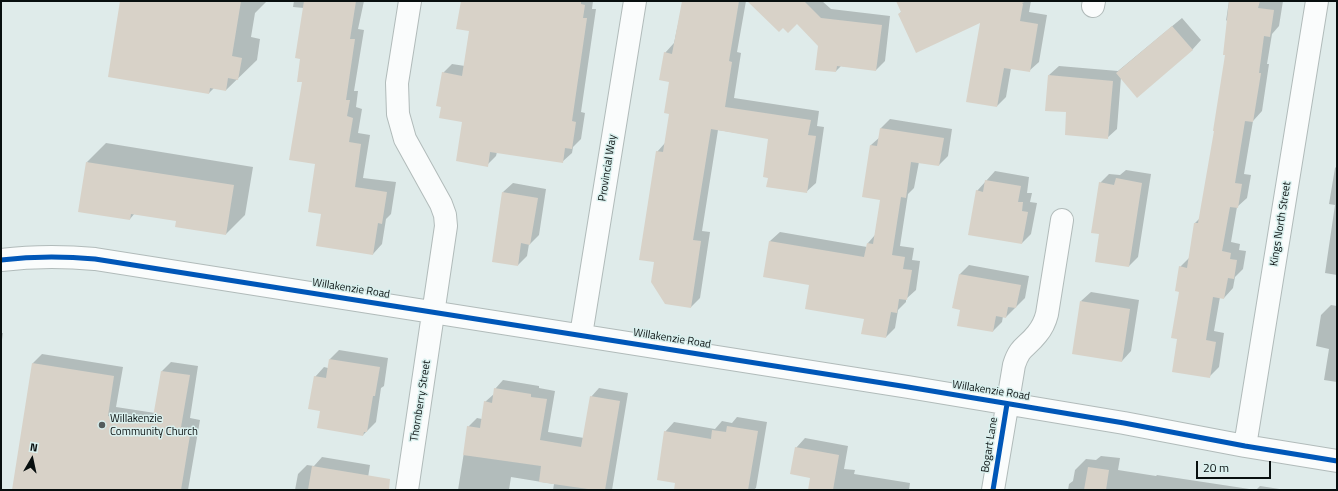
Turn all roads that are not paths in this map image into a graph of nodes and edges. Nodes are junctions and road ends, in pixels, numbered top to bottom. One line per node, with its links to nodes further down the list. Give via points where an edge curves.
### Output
1 (410, 1): 6 (street, Thornberry Street, via 397,83 398,114 405,139 445,214 446,226)
2 (635, 1): 7 (street, Provincial Way)
3 (1317, 1): 9 (street, Kings North Street)
4 (1062, 220): 8 (street, Bogart Lane, via 1047,314 1036,336 1018,354)
5 (1, 260): 6 (street, Willakenzie Road, via 28,256 95,259)
6 (434, 313): 7 (street, Willakenzie Road); 11 (street, Thornberry Street)
7 (581, 336): 8 (street, Willakenzie Road)
8 (1007, 404): 9 (street, Willakenzie Road); 12 (street, Bogart Lane)
9 (1245, 446): 10 (street, Willakenzie Road)
10 (1337, 461)
11 (407, 490)
12 (993, 490)

